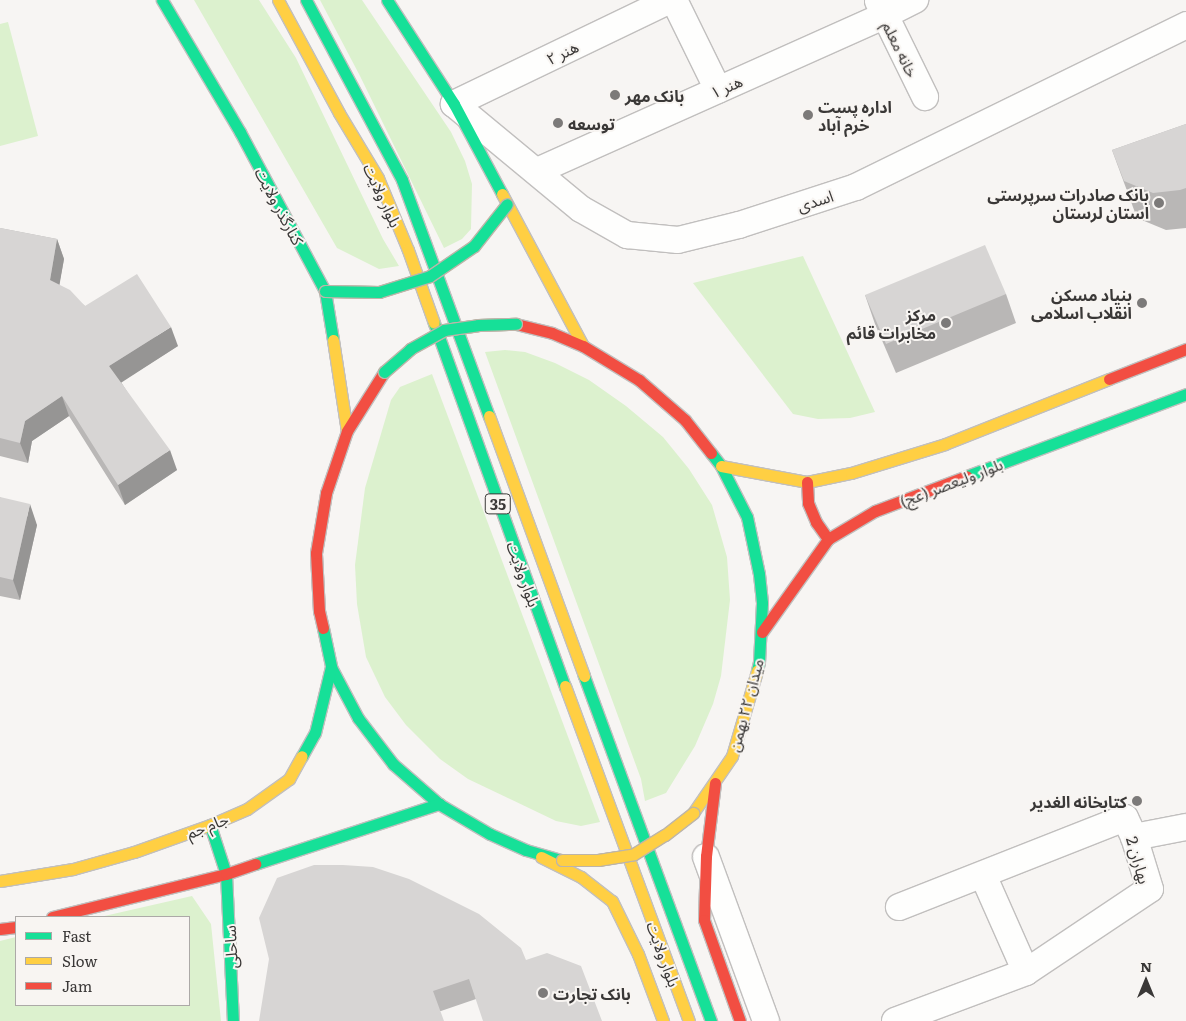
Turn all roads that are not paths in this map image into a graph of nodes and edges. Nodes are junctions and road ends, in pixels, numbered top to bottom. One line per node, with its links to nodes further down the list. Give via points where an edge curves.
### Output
1 (162, 0): 14 (main road, کنارگذر ولایت, via 240,132)
2 (278, 0): 41 (main road, بلوار ولایت / 35, via 378,178 408,250 538,614)
3 (306, 0): 42 (main road, بلوار ولایت / 35, via 402,180)
4 (387, 0): 11 (main road)
5 (672, 0): 9 (street); 11 (street, هنر ۲)
6 (915, 0): 7 (street, هنر ۱)
7 (881, 8): 9 (street, هنر ۱); 10 (street, خانه معلم)
8 (1186, 25): 12 (street, اسدی, via 856,187 739,225 678,240 627,235 581,208)
9 (718, 90): 12 (street, هنر ۱)
10 (925, 97)
11 (454, 104): 12 (street, اسدی); 13 (main road)
12 (537, 171)
13 (507, 204): 14 (main road, bridge, via 474,246 430,276 379,292); 15 (main road)
14 (325, 291): 18 (main road, کنارگذر ولایت)
15 (583, 346): 18 (main road, میدان ۲۲ بهمن, bridge, via 552,333 516,324 444,330 410,349 384,372); 19 (main road, میدان ۲۲ بهمن, via 639,380 685,420)
16 (1186, 349): 20 (main road, via 944,444 851,473)
17 (1186, 394): 21 (main road, بلوار ولیعصر (عج), via 875,511)
18 (347, 431): 23 (main road, میدان ۲۲ بهمن, via 326,493 316,553 319,611)
19 (720, 466): 20 (main road); 22 (main road, میدان ۲۲ بهمن, via 747,517 759,574)
20 (807, 482): 21 (main road, via 808,503)
21 (828, 539): 22 (main road, بلوار ولیعصر (عج))
22 (762, 632): 24 (main road, میدان ۲۲ بهمن, via 759,662 743,724 732,756)
23 (331, 667): 25 (main road, میدان ۲۲ بهمن, via 358,718 393,764); 26 (main road, جام جم, via 316,733 288,779 247,809)
24 (715, 783): 29 (main road, میدان ۲۲ بهمن, bridge, via 693,813 634,854 598,860 562,860); 30 (main road)
25 (439, 804): 29 (main road, میدان ۲۲ بهمن, via 490,834); 31 (main road)
26 (210, 825): 31 (main road, ساحلی); 33 (main road, جام جم, via 73,869)
27 (1186, 827): 28 (street)
28 (1134, 837): 32 (street, بهاران 2, via 1125,818); 38 (street, بهاران 2, via 1150,889)
29 (526, 850): 40 (main road, via 581,877 612,901 638,954)
30 (706, 856): 43 (main road, via 704,920); 44 (street)
31 (226, 874): 35 (main road); 39 (main road, ساحلی)
32 (983, 875): 34 (street, بهاران 2); 38 (street)
33 (0, 881)
34 (899, 907)
35 (56, 916)
36 (15, 926): 37 (main road)
37 (0, 929)
38 (1026, 972): 45 (street, بهاران 2)
39 (233, 1021)
40 (663, 1021)
41 (689, 1021)
42 (711, 1021)
43 (740, 1021)
44 (766, 1021)
45 (895, 1021)

